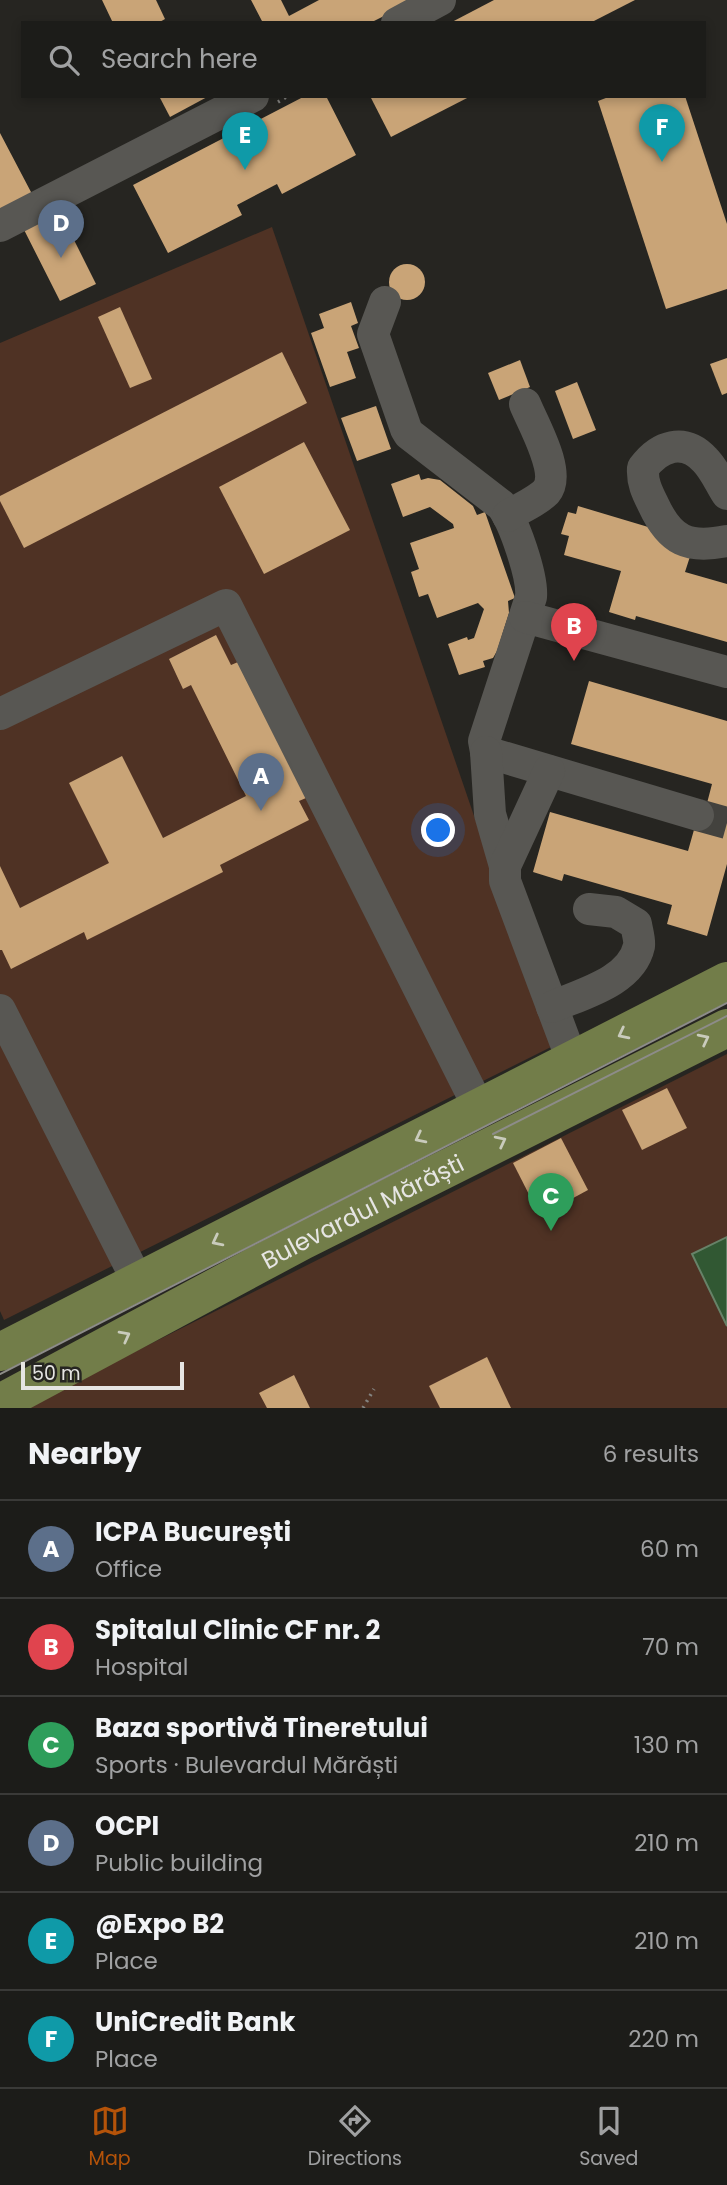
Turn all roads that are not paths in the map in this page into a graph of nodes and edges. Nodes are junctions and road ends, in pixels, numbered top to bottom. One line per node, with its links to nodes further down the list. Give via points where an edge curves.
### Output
1 (440, 0): 2 (lane)
2 (401, 21)
3 (249, 98): 4 (lane)
4 (0, 226)
5 (385, 302): 8 (lane, via 373,334 406,429 501,505)
6 (524, 404): 8 (lane, via 551,467 551,482 542,495)
7 (727, 494): 9 (lane, via 707,462 686,448 660,450 643,468 644,486 668,530 691,544)
8 (508, 516): 10 (lane, via 531,583)
9 (727, 541)
10 (524, 617): 11 (lane); 13 (lane, via 484,741)
11 (727, 672)
12 (0, 714): 23 (lane, via 226,605)
13 (486, 752): 14 (lane); 16 (lane, via 490,814)
14 (549, 771): 15 (lane); 16 (lane)
15 (698, 815)
16 (505, 866): 19 (lane, via 505,881)
17 (589, 909): 19 (lane, via 616,912 636,924 640,944 631,964 608,983)
18 (727, 981): 22 (main road, Bulevardul Mărăști, one-way to 22)
19 (552, 1007): 22 (lane)
20 (0, 1010): 24 (lane)
21 (727, 1028): 26 (main road, Bulevardul Mărăști, one-way to 21, via 302,1241)
22 (572, 1060): 23 (main road, Bulevardul Mărăști)
23 (479, 1108): 24 (main road, Bulevardul Mărăști, one-way to 24)
24 (138, 1282): 25 (main road, Bulevardul Mărăști)
25 (1, 1350)
26 (0, 1403)

